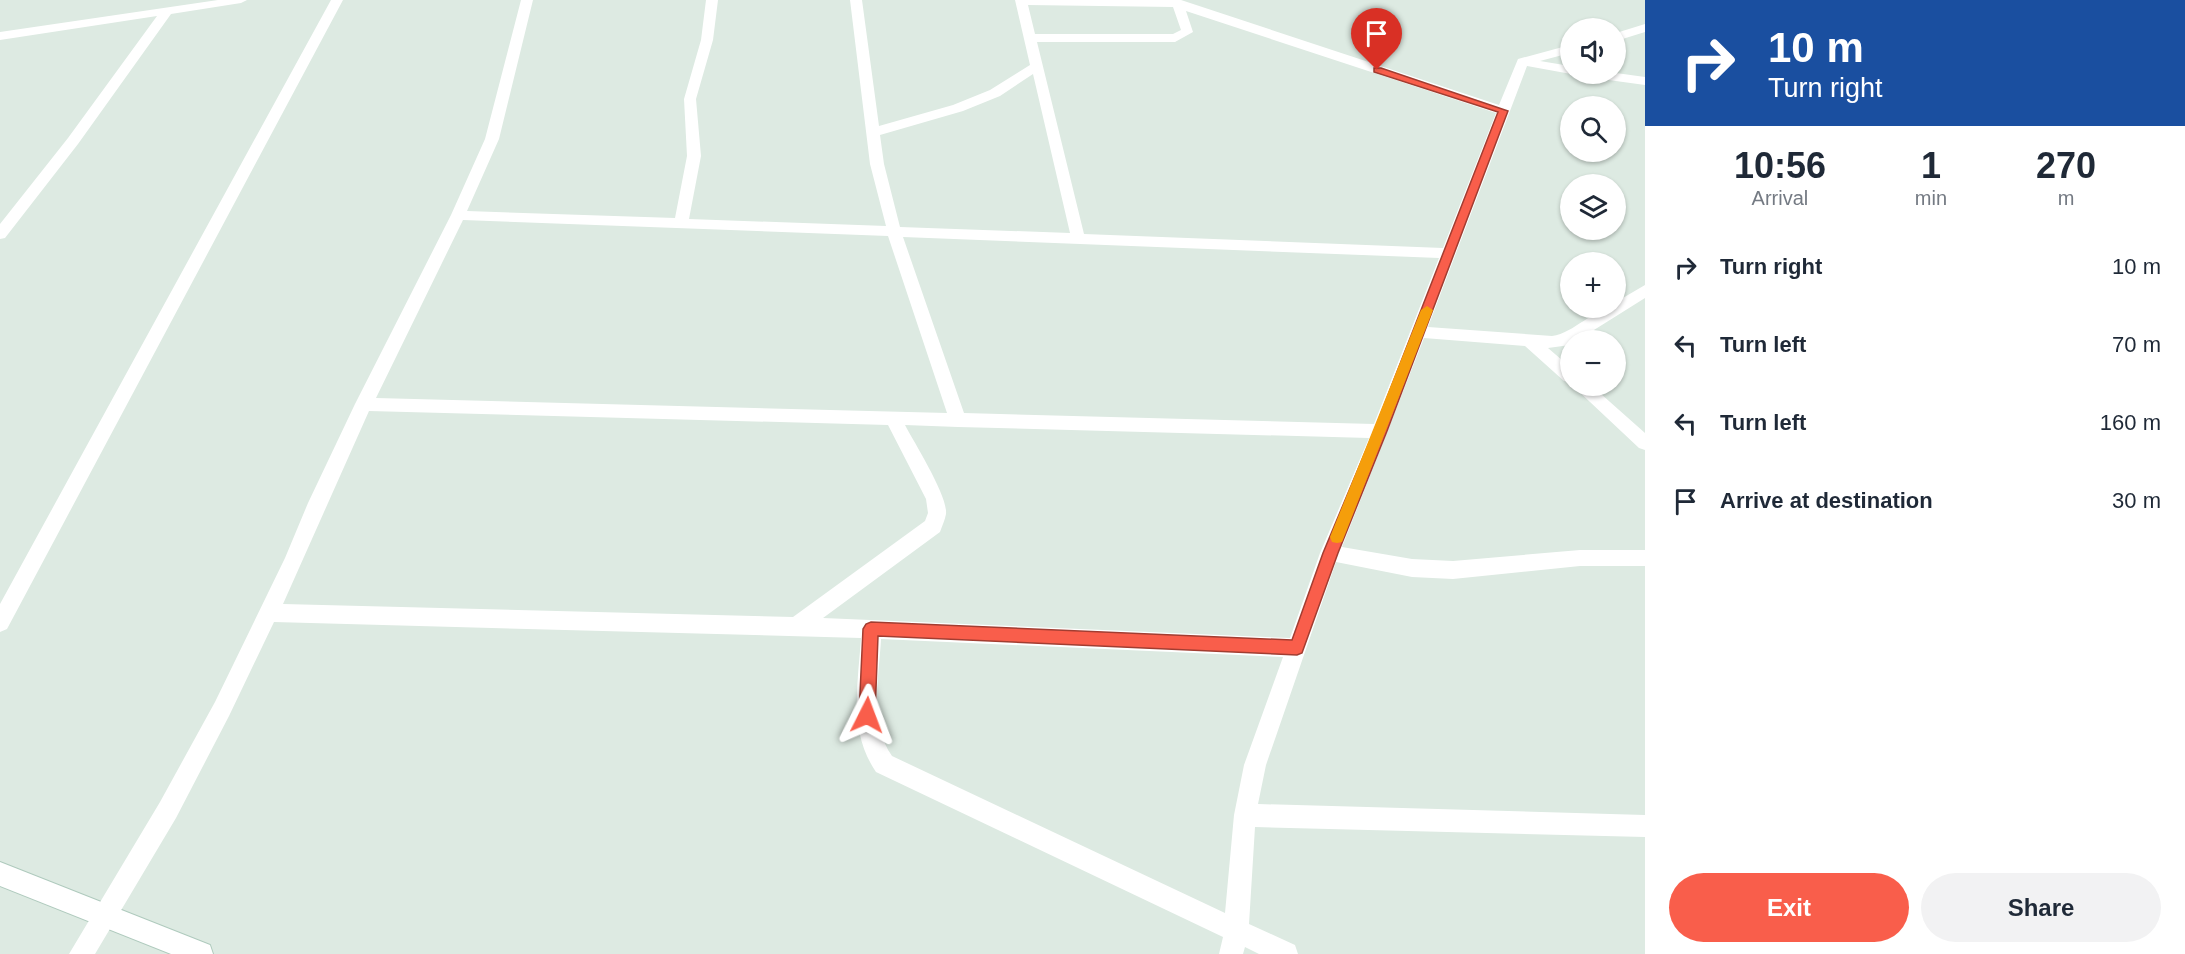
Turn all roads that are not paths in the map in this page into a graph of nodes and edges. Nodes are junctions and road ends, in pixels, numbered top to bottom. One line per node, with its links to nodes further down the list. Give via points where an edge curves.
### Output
1 (241, 0): 8 (street)
2 (338, 0): 40 (street)
3 (527, 0): 21 (street, via 492,139)
4 (712, 0): 22 (street, via 707,40 690,99 694,156)
5 (856, 0): 20 (street)
6 (1021, 0): 7 (street); 12 (street)
7 (1176, 2): 12 (street, via 1187,32 1175,38); 19 (street)
8 (167, 11): 11 (street); 24 (street)
9 (1645, 28): 10 (street)
10 (1626, 34)
11 (3, 38)
12 (1030, 38): 15 (street)
13 (1560, 52): 14 (street)
14 (1522, 62): 16 (street); 19 (street)
15 (1037, 66): 20 (street, via 995,93 958,108); 25 (street)
16 (1560, 68)
17 (1626, 78): 18 (street)
18 (1645, 81)
19 (1503, 111): 26 (street)
20 (874, 132): 23 (street)
21 (458, 215): 22 (street); 32 (street)
22 (681, 224): 23 (street)
23 (894, 231): 25 (street); 34 (street)
24 (0, 234)
25 (1078, 238): 26 (street)
26 (1449, 253): 28 (street)
27 (1645, 291): 29 (street, via 1566,340)
28 (1419, 332): 29 (street); 35 (street)
29 (1530, 341): 30 (street)
30 (1560, 367)
31 (1592, 396): 36 (street)
32 (364, 404): 33 (street); 39 (street)
33 (893, 418): 34 (street); 41 (street, via 935,499 937,513 933,526)
34 (958, 420): 35 (street)
35 (1380, 431): 37 (street)
36 (1645, 443)
37 (1330, 553): 38 (street, via 1412,568 1453,570 1580,558); 43 (street)
38 (1645, 558)
39 (269, 613): 41 (street); 47 (street, via 222,710)
40 (0, 623)
41 (796, 626): 42 (street)
42 (871, 629): 43 (street); 48 (street, via 867,715 873,748 884,764)
43 (1297, 648): 44 (street, via 1255,765)
44 (1245, 814): 45 (street); 48 (street)
45 (1645, 826)
46 (0, 874): 47 (street)
47 (106, 916): 49 (street); 50 (street)
48 (1236, 931): 51 (street); 52 (street)
49 (81, 954)
50 (201, 954)
51 (1231, 954)
52 (1286, 954)

